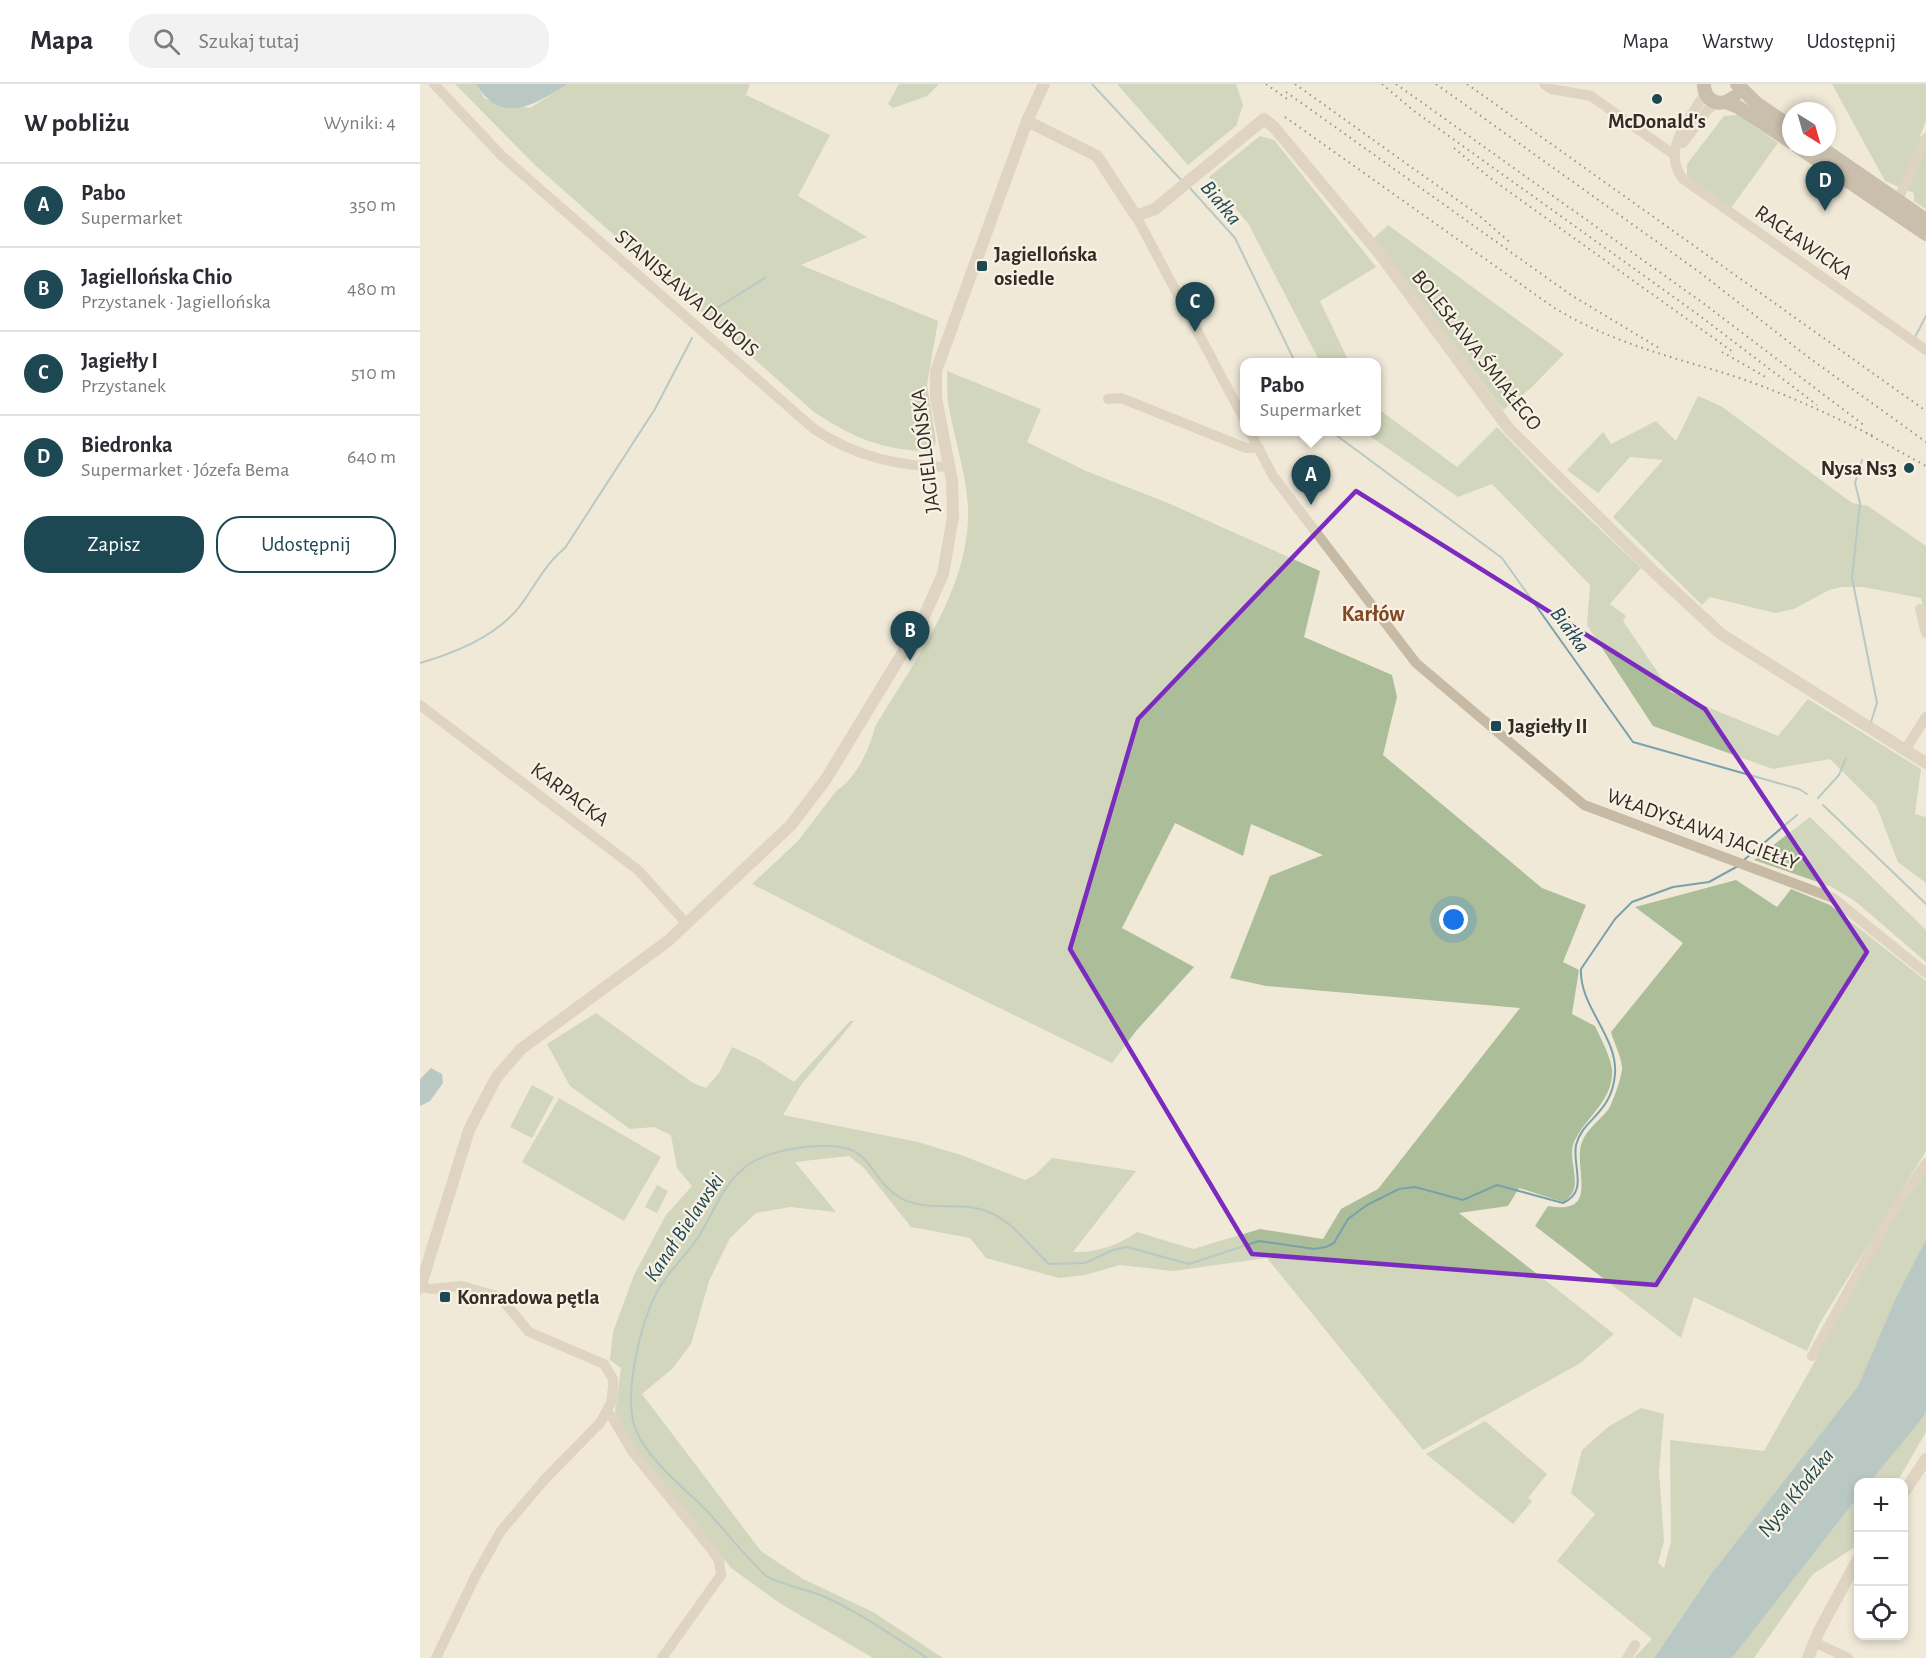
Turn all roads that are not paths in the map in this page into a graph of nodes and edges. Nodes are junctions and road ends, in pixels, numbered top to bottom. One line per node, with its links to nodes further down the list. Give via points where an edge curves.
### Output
1 (434, 84): 23 (street, STANISŁAWA DUBOIS, via 502,156 814,429 871,458)
2 (1044, 84): 7 (street, JAGIELLOŃSKA)
3 (1544, 84): 11 (street, RACŁAWICKA, via 1591,96)
4 (1737, 84): 6 (main road, via 1733,98); 8 (main road, via 1756,104)
5 (1704, 87): 6 (main road); 11 (street)
6 (1722, 103): 9 (main road, via 1738,107); 11 (street, via 1708,109)
7 (1027, 121): 15 (street, via 1097,156); 23 (street, JAGIELLOŃSKA, via 936,371 936,398)
8 (1782, 121)
9 (1782, 136)
10 (1926, 138): 14 (street)
11 (1673, 154): 18 (street, RACŁAWICKA, via 1676,169 1690,184)
12 (1813, 156): 14 (main road)
13 (1831, 156): 14 (main road)
14 (1895, 206): 16 (main road); 17 (main road)
15 (1136, 216): 20 (street); 28 (street, BOLESŁAWA ŚMIAŁEGO, via 1155,209 1264,119 1379,253 1509,429 1705,621)
16 (1926, 220)
17 (1926, 234)
18 (1926, 350)
19 (1108, 399): 22 (street, via 1121,398 1246,448)
20 (1240, 412)
21 (1252, 436): 22 (street, WŁADYSŁAWA JAGIEŁŁY)
22 (1258, 448): 31 (street, WŁADYSŁAWA JAGIEŁŁY, via 1273,476 1427,674 1590,810 1838,901)
23 (950, 467): 30 (street, JAGIELLOŃSKA, via 952,530 943,574 928,611 810,802 781,836)
24 (1920, 609): 25 (street)
25 (1926, 633)
26 (420, 705): 30 (street, KARPACKA, via 638,870)
27 (1926, 717): 28 (street)
28 (1905, 750): 29 (street, BOLESŁAWA ŚMIAŁEGO)
29 (1926, 763)
30 (687, 924): 33 (street, JAGIELLOŃSKA, via 625,975 521,1049 496,1078 469,1130)
31 (1926, 973)
32 (1926, 1163): 34 (street, via 1887,1221)
33 (420, 1287): 35 (street, via 462,1286 496,1295 529,1332 604,1364 613,1379)
34 (1812, 1356)
35 (607, 1413): 41 (street, via 501,1531); 42 (street, via 632,1451 712,1550 721,1568 721,1575)
36 (1926, 1459): 37 (street)
37 (1908, 1486)
38 (1854, 1567): 39 (street)
39 (1815, 1642): 44 (street); 45 (street)
40 (1635, 1645): 43 (street)
41 (436, 1658)
42 (662, 1658)
43 (1627, 1658)
44 (1808, 1658)
45 (1848, 1658)

